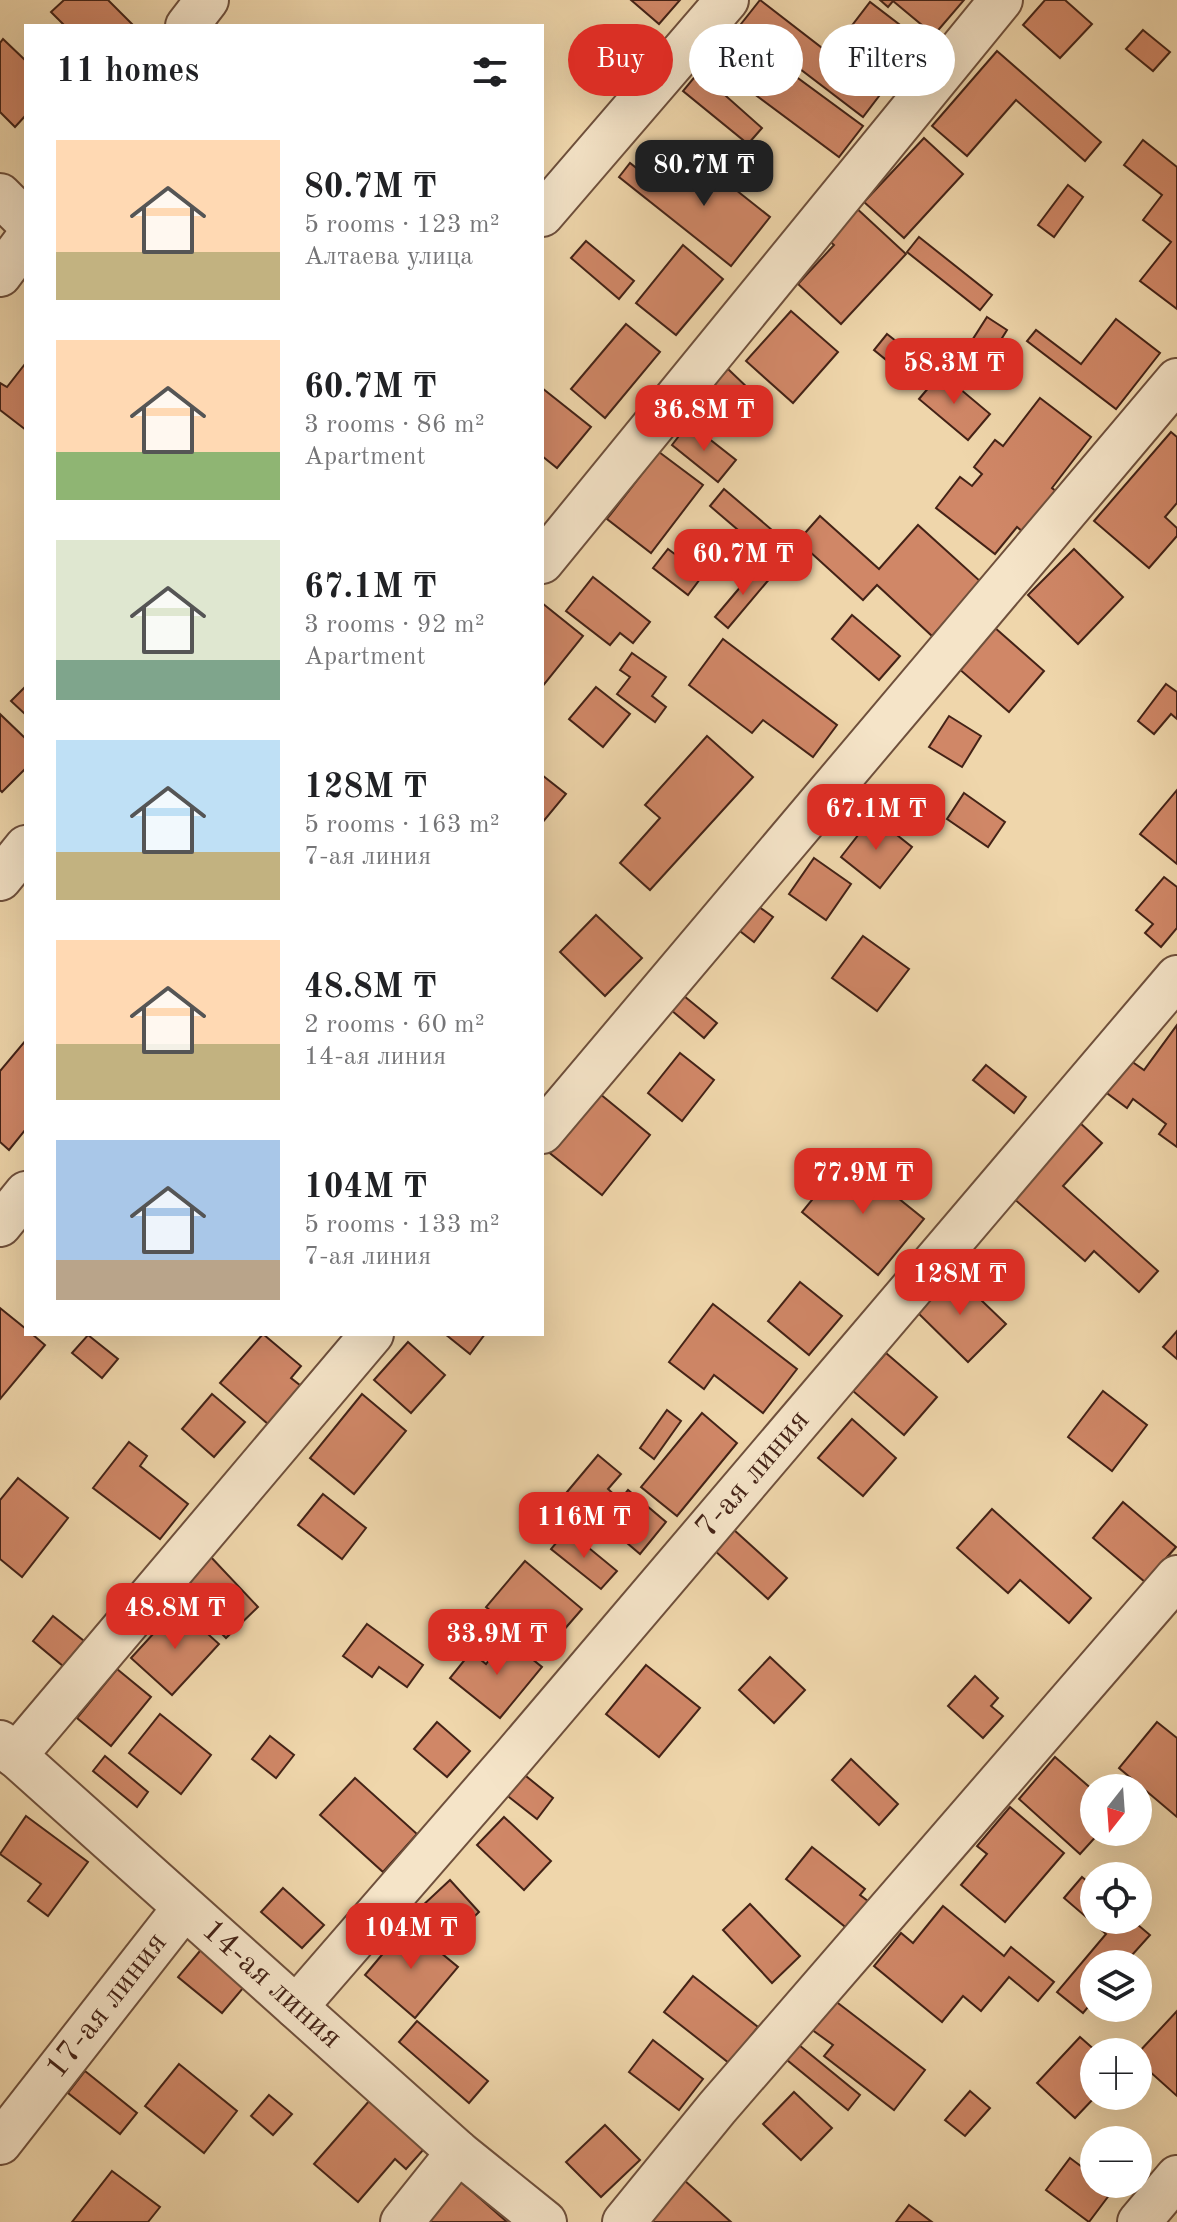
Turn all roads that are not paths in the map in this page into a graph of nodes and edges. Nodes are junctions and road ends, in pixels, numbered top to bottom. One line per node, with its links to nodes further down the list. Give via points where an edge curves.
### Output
1 (207, 0): 4 (street)
2 (727, 0): 6 (street)
3 (1001, 0): 11 (street)
4 (189, 24)
5 (0, 195): 7 (street)
6 (544, 213)
7 (24, 219)
8 (24, 243): 9 (street)
9 (0, 275)
10 (1177, 380): 15 (street)
11 (544, 560)
12 (24, 849): 13 (street)
13 (0, 879)
14 (1177, 977): 22 (street, 7-ая линия)
15 (544, 1130)
16 (24, 1195): 17 (street)
17 (0, 1225)
18 (370, 1336): 20 (street)
19 (1177, 1577): 28 (street, via 727,2095)
20 (8, 1749): 21 (street, 14-ая линия)
21 (184, 1908): 22 (street, 14-ая линия); 23 (street, 17-ая линия)
22 (296, 2007): 24 (street, 14-ая линия)
23 (0, 2143)
24 (458, 2152): 26 (street); 27 (street, 14-ая линия)
25 (1177, 2177): 29 (street)
26 (402, 2222)
27 (545, 2222)
28 (624, 2222)
29 (1139, 2222)

